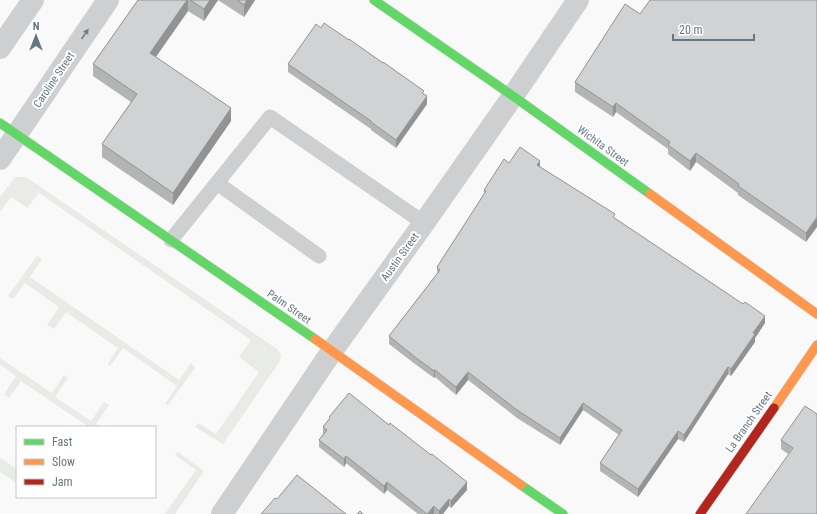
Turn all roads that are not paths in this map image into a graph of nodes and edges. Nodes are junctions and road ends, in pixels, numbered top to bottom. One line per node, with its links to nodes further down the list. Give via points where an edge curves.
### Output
1 (34, 0): 5 (street)
2 (108, 0): 7 (street, Caroline Street, one-way to 2)
3 (374, 0): 6 (street, Wichita Street)
4 (578, 0): 6 (street, Austin Street)
5 (0, 48)
6 (513, 96): 10 (street, Austin Street); 13 (street, Wichita Street)
7 (8, 129): 8 (street, Caroline Street); 11 (street, Palm Street)
8 (0, 159)
9 (217, 183): 10 (lane, via 270,117); 11 (lane); 12 (lane)
10 (424, 223): 15 (street, Austin Street)
11 (171, 240): 15 (street, Palm Street)
12 (320, 256)
13 (817, 314)
14 (817, 344): 18 (street, La Branch Street)
15 (332, 351): 16 (street, Austin Street); 17 (street, Palm Street)
16 (222, 514)
17 (563, 514)
18 (700, 514)

